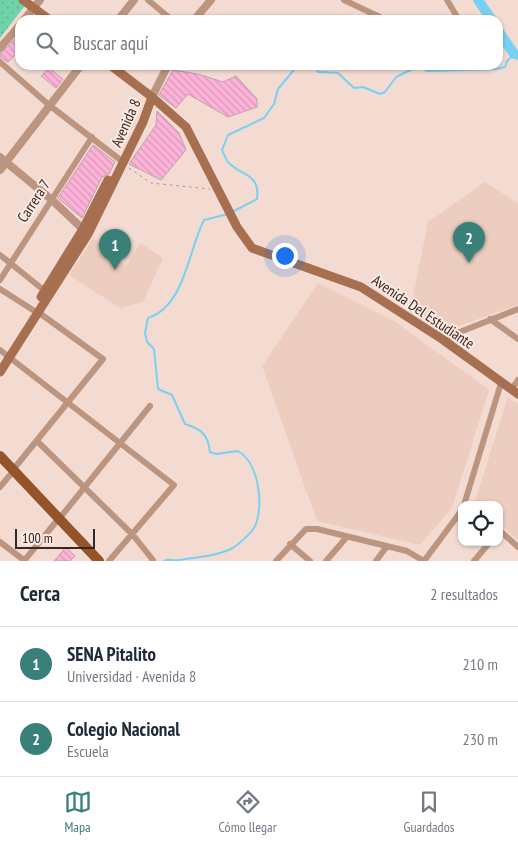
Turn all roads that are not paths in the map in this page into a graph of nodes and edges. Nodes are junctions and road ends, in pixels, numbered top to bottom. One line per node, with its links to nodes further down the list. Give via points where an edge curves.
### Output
1 (23, 0): 8 (main road)
2 (40, 0): 8 (street)
3 (134, 0): 11 (street)
4 (148, 0): 12 (street)
5 (211, 0): 13 (street)
6 (344, 0): 14 (street)
7 (446, 0): 15 (street)
8 (34, 8): 9 (street); 10 (main road)
9 (28, 15)
10 (43, 15)
11 (122, 15)
12 (166, 15)
13 (198, 15)
14 (376, 15)
15 (456, 15)
16 (15, 31): 17 (street)
17 (0, 48)
18 (0, 62): 23 (street)
19 (77, 70): 23 (street)
20 (117, 70): 22 (main road, Avenida Del Estudiante)
21 (165, 70): 22 (street)
22 (152, 96): 26 (main road, Avenida 8, via 151,104); 38 (main road, Avenida Del Estudiante, via 186,127 226,207 252,248 361,287)
23 (49, 106): 24 (street); 25 (street)
24 (92, 137): 26 (street); 28 (street, Carrera 7)
25 (3, 160): 27 (street); 28 (street)
26 (121, 161): 29 (main road, Avenida 8)
27 (0, 170)
28 (52, 200): 29 (street); 31 (street, Carrera 7)
29 (85, 232): 34 (main road, Avenida 8); 36 (main road, Avenida 8)
30 (0, 255): 31 (street)
31 (11, 264): 32 (street, Carrera 7); 34 (street)
32 (0, 280)
33 (0, 290): 36 (street)
34 (45, 291): 36 (main road, Avenida 8)
35 (518, 310): 37 (street)
36 (36, 311): 40 (main road, Avenida 8); 45 (street, via 103,359)
37 (490, 319): 38 (street); 39 (street)
38 (442, 339): 43 (main road, Avenida Del Estudiante)
39 (518, 339)
40 (3, 355): 41 (main road, Avenida 8); 45 (street)
41 (0, 372)
42 (518, 380): 44 (street)
43 (501, 383): 44 (main road, Avenida Del Estudiante); 54 (street)
44 (515, 391)
45 (68, 402): 47 (street); 48 (street)
46 (150, 406): 48 (street)
47 (37, 441): 51 (street); 53 (street)
48 (120, 443): 53 (street); 58 (street, via 174,485)
49 (0, 456): 51 (main road)
50 (0, 465): 51 (main road)
51 (11, 473): 52 (street); 56 (main road)
52 (0, 487)
53 (83, 488): 56 (street); 58 (street)
54 (466, 501)
55 (458, 515): 74 (street)
56 (57, 521): 66 (street); 67 (main road); 68 (main road)
57 (503, 534): 64 (street)
58 (133, 535): 65 (street); 69 (street)
59 (346, 538): 61 (street, via 306,529); 62 (street); 72 (street)
60 (0, 542): 66 (street)
61 (290, 544): 70 (street); 71 (street)
62 (387, 546): 73 (street); 74 (street, via 407,551)
63 (487, 546): 75 (street)
64 (518, 547)
65 (153, 560)
66 (25, 561)
67 (90, 561)
68 (99, 561)
69 (109, 561)
70 (276, 561)
71 (310, 561)
72 (326, 561)
73 (376, 561)
74 (424, 561)
75 (474, 561)

